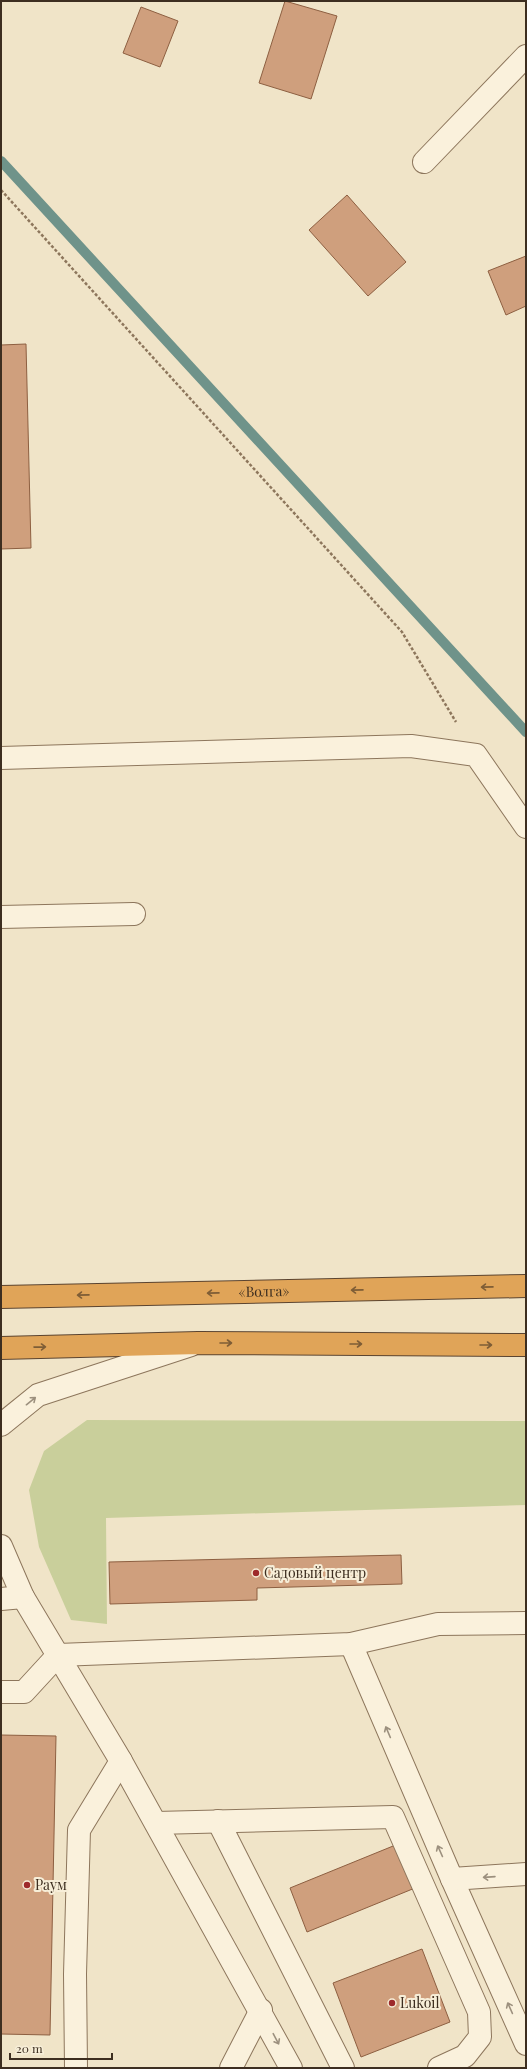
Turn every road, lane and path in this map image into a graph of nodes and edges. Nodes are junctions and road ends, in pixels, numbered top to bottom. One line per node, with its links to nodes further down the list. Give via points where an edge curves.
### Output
1 (526, 56): 2 (street)
2 (424, 162)
3 (1, 190): 4 (path, via 402,632)
4 (476, 755): 5 (street, via 411,746); 6 (street)
5 (1, 758)
6 (526, 827)
7 (134, 914): 8 (street)
8 (1, 917)
9 (526, 1286): 10 (highway, «Волга», one-way to 10)
10 (1, 1297)
11 (198, 1343): 12 (highway, one-way to 12); 13 (highway, one-way to 11); 14 (street, one-way to 11, via 38,1396)
12 (526, 1345)
13 (1, 1348)
14 (1, 1425)
15 (1, 1546): 16 (street)
16 (23, 1597): 17 (street); 20 (street)
17 (1, 1599)
18 (526, 1624): 19 (street, via 438,1624)
19 (351, 1644): 20 (street); 26 (street, one-way to 19)
20 (58, 1655): 21 (street, via 24,1692); 22 (street)
21 (1, 1692)
22 (121, 1761): 24 (street); 29 (street, via 79,1830 75,1974)
23 (218, 1821): 24 (street); 32 (street); 33 (street, via 393,1817 479,2012 480,2037 465,2056)
24 (156, 1823): 27 (street)
25 (526, 1874): 26 (street, one-way to 26)
26 (452, 1880): 28 (street, one-way to 26)
27 (260, 2010): 30 (street); 31 (street, one-way to 31)
28 (526, 2044)
29 (76, 2068)
30 (231, 2068)
31 (291, 2068)
32 (343, 2068)
33 (439, 2068)

